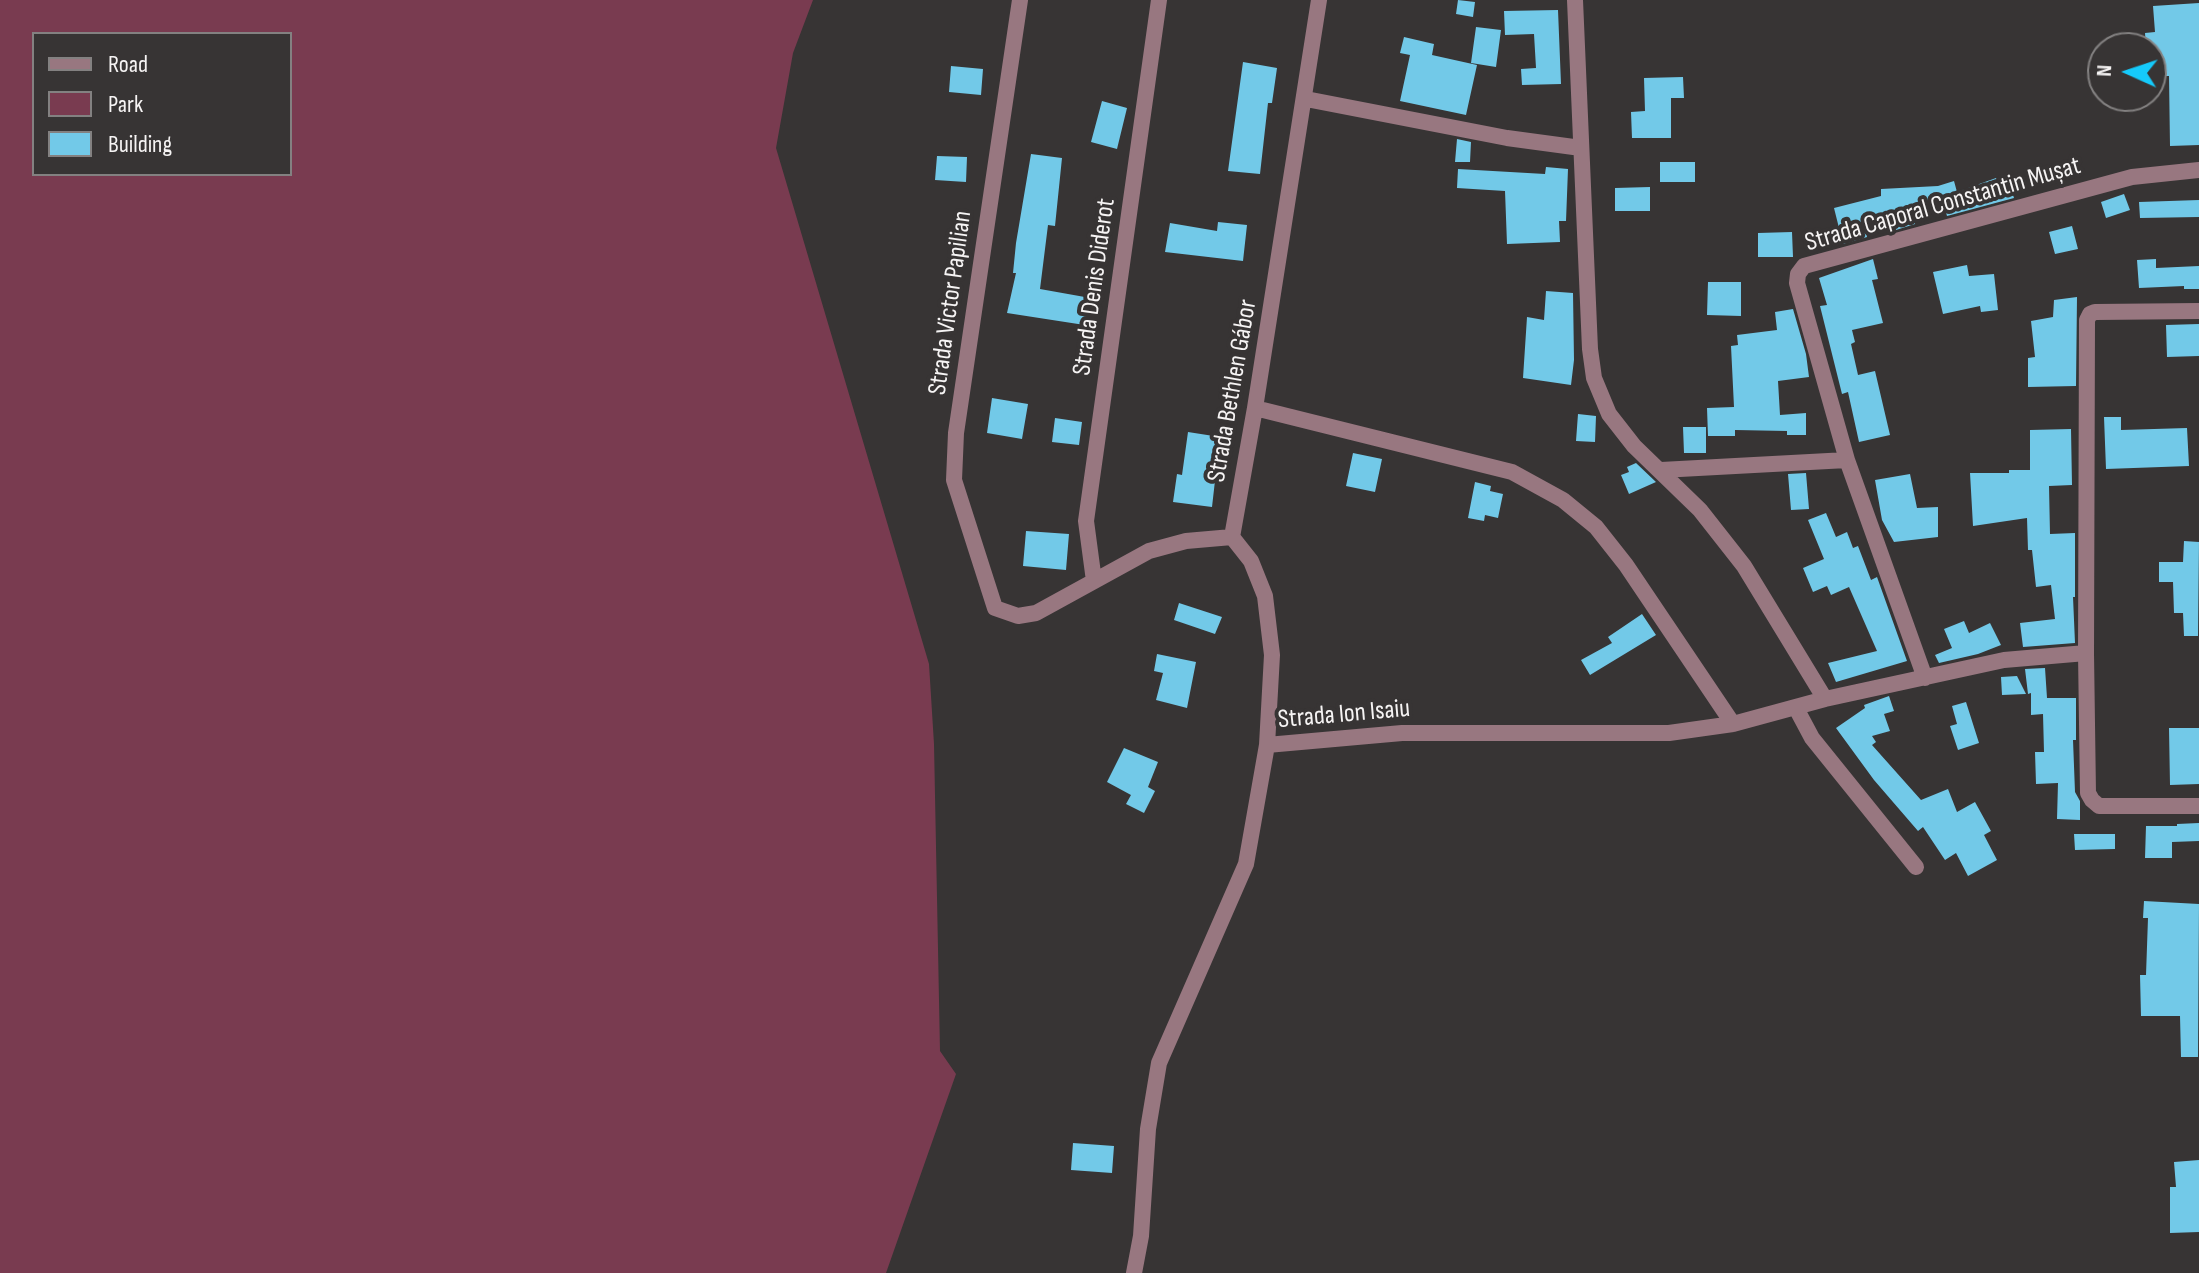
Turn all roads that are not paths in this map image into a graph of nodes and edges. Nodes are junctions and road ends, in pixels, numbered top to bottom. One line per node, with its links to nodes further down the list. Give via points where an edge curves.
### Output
1 (1020, 0): 13 (street, Strada Victor Papilian, via 956,433 954,480 995,608 1018,616 1036,613)
2 (1159, 0): 13 (street, Strada Denis Diderot, via 1086,521)
3 (1319, 0): 5 (street, Strada Bethlen Gábor)
4 (1575, 0): 6 (street)
5 (1306, 99): 6 (street); 9 (street, Strada Bethlen Gábor)
6 (1581, 148): 11 (street, via 1594,378 1609,414)
7 (2199, 170): 10 (street, Strada Caporal Constantin Mușat, via 2132,177 1804,266 1797,283)
8 (2199, 311): 14 (street, via 2095,312 2087,320)
9 (1255, 408): 12 (street, Strada Bethlen Gábor); 18 (street, via 1512,472 1563,500 1596,527 1626,565)
10 (1847, 460): 11 (street); 15 (street, Strada Caporal Constantin Mușat)
11 (1661, 470): 16 (street, via 1744,566)
12 (1232, 537): 13 (street, via 1149,551); 19 (street, via 1251,561 1265,596 1272,655)
13 (1094, 581)
14 (2086, 653): 15 (street, via 2004,660); 20 (street, via 2092,800 2099,806)
15 (1925, 678): 16 (street)
16 (1825, 699): 17 (street, Strada Ion Isaiu)
17 (1796, 708): 18 (street, Strada Ion Isaiu); 21 (street, via 1812,738)
18 (1733, 724): 19 (street, Strada Ion Isaiu, via 1669,733 1402,733)
19 (1267, 745): 22 (street, Strada Ion Isaiu, via 1246,864 1159,1063)
20 (2199, 806)
21 (1916, 867)
22 (1134, 1273)

